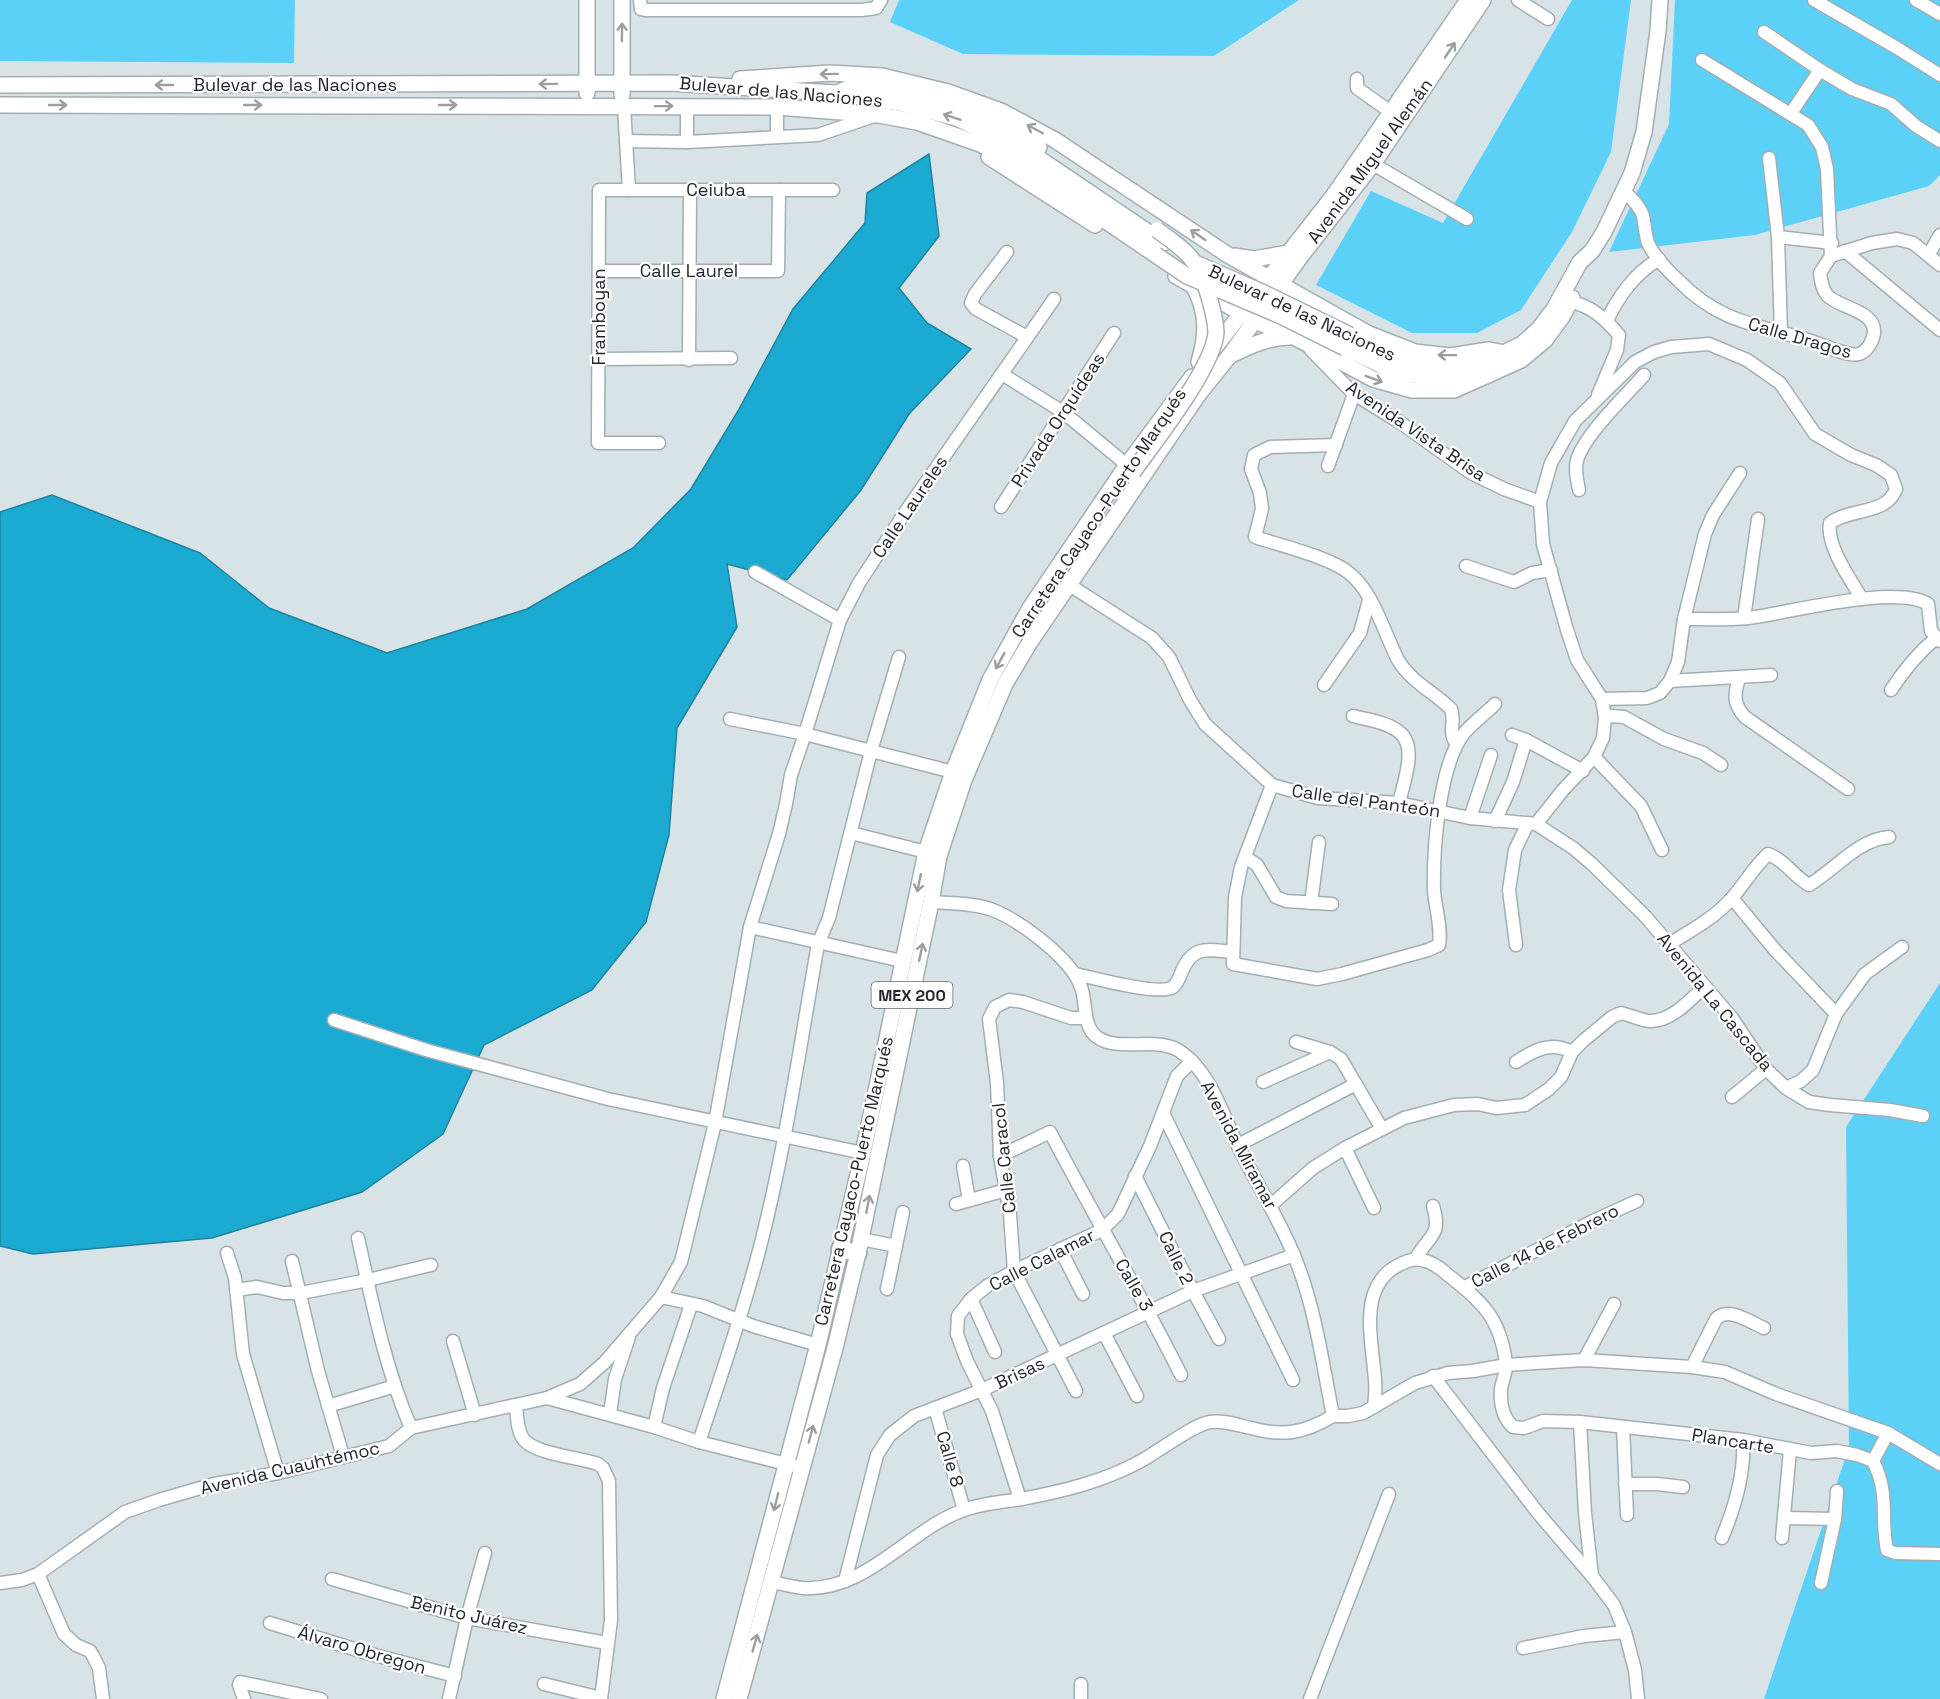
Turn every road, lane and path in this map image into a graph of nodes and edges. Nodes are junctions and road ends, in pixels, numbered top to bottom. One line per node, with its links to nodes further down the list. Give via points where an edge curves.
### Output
1 (588, 0): 19 (main road)
2 (622, 0): 21 (main road, one-way to 2)
3 (639, 0): 11 (street, via 645,10)
4 (882, 0): 11 (street, via 876,8 862,10)
5 (1468, 0): 29 (main road, Avenida Miguel Alemán)
6 (1483, 0): 38 (main road, Avenida Miguel Alemán, one-way to 6)
7 (1518, 0): 13 (street)
8 (1660, 0): 44 (main road, via 1644,132)
9 (1814, 0): 17 (street)
10 (1916, 0): 12 (street)
11 (773, 5)
12 (1940, 14)
13 (1548, 19)
14 (1764, 32): 16 (street)
15 (1702, 60): 30 (street)
16 (1820, 70): 30 (street); 36 (street, via 1852,89 1891,104)
17 (1940, 75)
18 (1357, 79): 29 (street, via 1357,88)
19 (588, 83): 21 (main road, Bulevar de las Naciones); 22 (main road, Bulevar de las Naciones, one-way to 22); 25 (main road)
20 (670, 83): 21 (main road, Bulevar de las Naciones); 23 (main road, Bulevar de las Naciones); 53 (main road, one-way to 20, via 1055,140 1001,111 948,92 882,76 830,73)
21 (621, 84): 27 (main road)
22 (0, 85)
23 (835, 93): 77 (main road, Bulevar de las Naciones, one-way to 23, bridge, via 1264,293 1193,262 1028,151 956,118 900,103); 90 (main road, bridge, via 856,86 916,94 968,109 1027,139 1178,245 1200,268 1216,334 1209,357 1200,376)
24 (0, 105): 25 (main road, Bulevar de las Naciones, one-way to 25)
25 (587, 106): 27 (main road, Bulevar de las Naciones)
26 (687, 106): 27 (main road, Bulevar de las Naciones, one-way to 26); 28 (main road, Bulevar de las Naciones); 35 (street)
27 (624, 107): 34 (street)
28 (777, 107): 31 (main road, Bulevar de las Naciones); 32 (street)
29 (1392, 113): 54 (main road, Avenida Miguel Alemán)
30 (1791, 113): 48 (street, via 1808,125 1822,147)
31 (879, 115): 32 (street, via 818,135); 33 (main road, Bulevar de las Naciones, via 916,122)
32 (777, 136): 35 (street)
33 (961, 139): 60 (main road); 77 (main road, Bulevar de las Naciones, bridge, via 1020,163 1187,276)
34 (626, 141): 35 (street); 40 (street)
35 (687, 141)
36 (1940, 141)
37 (1768, 158): 47 (street)
38 (1372, 164): 45 (street); 54 (main road, Avenida Miguel Alemán)
39 (599, 190): 40 (street, Ceiuba); 57 (street, Framboyan)
40 (629, 190): 41 (street, Ceiuba)
41 (690, 190): 42 (street, Ceiuba); 58 (street)
42 (779, 190): 43 (street, Ceiuba); 58 (street, Calle Laurel, via 778,271)
43 (833, 190)
44 (1624, 191): 50 (main road); 55 (street, Calle Dragos, via 1639,206 1644,231)
45 (1467, 219)
46 (1940, 235): 52 (street)
47 (1778, 237): 48 (street); 69 (street)
48 (1832, 250): 49 (street); 69 (street, Calle Dragos, via 1820,273 1821,283 1828,296 1871,322 1874,332 1870,344 1856,355)
49 (1845, 250): 52 (street, via 1897,239 1913,243); 67 (street)
50 (1592, 251): 62 (main road, Bulevar de las Naciones, via 1590,265); 72 (main road, Bulevar de las Naciones, via 1580,262 1538,330)
51 (1006, 252): 70 (street, via 971,303)
52 (1929, 254): 56 (street)
53 (1228, 255): 54 (main road, via 1254,259); 59 (main road)
54 (1295, 255): 59 (main road, Avenida Miguel Alemán); 63 (main road, via 1297,280)
55 (1659, 259): 65 (street, via 1624,291); 69 (street, Calle Dragos, via 1712,308 1751,326)
56 (1940, 265)
57 (600, 271): 58 (street, Calle Laurel); 75 (street, Framboyan)
58 (689, 271): 76 (street)
59 (1275, 282): 63 (main road); 64 (main road, Avenida Miguel Alemán); 66 (main road, Avenida Miguel Alemán)
60 (1194, 287): 64 (main road); 78 (main road, via 1206,325)
61 (1053, 299): 70 (street, Calle Laureles)
62 (1570, 302): 65 (street); 80 (main road, Bulevar de las Naciones, via 1545,340 1521,360)
63 (1316, 305): 72 (main road, one-way to 63, via 1489,350 1450,356 1414,352 1369,334)
64 (1241, 313): 66 (main road); 78 (main road, Carretera Cayaco-Puerto Marqués / MEX 200)
65 (1606, 320): 83 (street, via 1619,335)
66 (1255, 321): 71 (main road); 73 (main road, Carretera Cayaco-Puerto Marqués / MEX 200)
67 (1940, 330)
68 (1114, 333): 84 (street, Privada Orquídeas)
69 (1781, 333)
70 (1027, 337): 79 (street, Calle Laureles)
71 (1299, 340): 73 (main road, via 1276,337); 80 (main road, one-way to 80, via 1373,380 1412,390 1454,390); 82 (street, Avenida Vista Brisa)
72 (1505, 353): 77 (main road, Bulevar de las Naciones, via 1488,361 1445,369)
73 (1230, 355): 99 (main road, Carretera Cayaco-Puerto Marqués / MEX 200, via 1198,395)
74 (731, 358): 76 (street)
75 (599, 359): 76 (street); 87 (street, Framboyan, via 598,443)
76 (689, 360)
77 (1395, 365): 80 (main road, Bulevar de las Naciones, via 1447,381)
78 (1197, 369): 90 (main road, Carretera Cayaco-Puerto Marqués / MEX 200)
79 (1002, 374): 84 (street); 104 (street, Calle Laureles, via 906,511)
80 (1488, 375)
81 (1644, 375): 86 (street)
82 (1354, 394): 88 (street); 93 (street, Avenida Vista Brisa, via 1471,473)
83 (1596, 402): 85 (street); 100 (street, via 1635,362 1654,352 1692,344 1709,344 1747,360 1780,382 1815,434 1876,465 1890,475 1896,489 1892,499 1882,505 1843,516 1830,524 1829,533 1841,564)
84 (1063, 412): 90 (street); 94 (street, Privada Orquídeas)
85 (1575, 421): 86 (street); 93 (street, via 1551,463)
86 (1592, 434): 92 (street, via 1578,457)
87 (659, 443)
88 (1336, 445): 89 (street); 101 (street, via 1270,447 1254,455 1251,469 1262,509 1256,537 1349,572)
89 (1328, 466)
90 (1130, 469): 106 (main road, via 1044,600); 127 (main road, Carretera Cayaco-Puerto Marqués / MEX 200, one-way to 127, via 1030,608 990,680)
91 (1740, 472): 103 (street, via 1705,534)
92 (1579, 490)
93 (1540, 502): 97 (street, via 1543,544)
94 (1000, 507)
95 (1758, 519): 102 (street)
96 (1466, 566): 97 (street, via 1514,582 1532,573)
97 (1551, 570): 113 (street, via 1577,660)
98 (755, 572): 104 (street)
99 (1068, 585): 106 (main road, Carretera Cayaco-Puerto Marqués / MEX 200); 128 (street, Calle del Panteón, via 1152,638 1169,657 1205,724)
100 (1862, 599): 102 (street); 105 (street, via 1919,598 1928,604 1931,631)
101 (1370, 600): 111 (street, via 1360,633); 121 (street, via 1412,678 1451,709 1454,717 1450,731)
102 (1744, 618): 103 (street)
103 (1684, 619): 110 (street, via 1678,662)
104 (840, 620): 118 (street, Calle Laureles)
105 (1938, 639): 112 (street, via 1924,647)
106 (1030, 642): 142 (main road, Carretera Cayaco-Puerto Marqués / MEX 200, via 1005,684 964,780 939,856)
107 (899, 657): 122 (street)
108 (1771, 675): 109 (street)
109 (1738, 678): 110 (street); 129 (street, via 1736,707 1745,717)
110 (1670, 681): 113 (street, via 1660,693 1638,699)
111 (1324, 685)
112 (1891, 690)
113 (1602, 699): 116 (street)
114 (1496, 704): 121 (street)
115 (1353, 716): 130 (street, via 1400,731 1407,742 1407,770)
116 (1605, 718): 124 (street, via 1603,738); 125 (street, via 1623,717)
117 (730, 719): 118 (street)
118 (806, 734): 122 (street); 145 (street, Calle Laureles)
119 (1512, 735): 120 (street)
120 (1526, 740): 126 (street); 133 (street, via 1514,782)
121 (1457, 744): 131 (street, via 1444,782)
122 (871, 751): 127 (street); 135 (street)
123 (1491, 755): 132 (street)
124 (1594, 757): 126 (street); 138 (street, via 1641,806)
125 (1721, 765)
126 (1583, 771): 134 (street)
127 (953, 772): 139 (main road, Carretera Cayaco-Puerto Marqués / MEX 200)
128 (1272, 785): 130 (street, Calle del Panteón, via 1318,798); 140 (street)
129 (1848, 789)
130 (1399, 803): 131 (street, Calle del Panteón)
131 (1440, 811): 132 (street, Calle del Panteón); 150 (street, via 1434,892 1439,945 1317,979)
132 (1470, 818): 133 (street, Calle del Panteón)
133 (1495, 821): 134 (street, Calle del Panteón)
134 (1532, 824): 147 (street, Avenida La Cascada, via 1592,864); 148 (street, via 1515,850 1509,890)
135 (851, 833): 139 (street); 146 (street, via 829,918)
136 (1889, 837): 141 (street, via 1876,838 1851,853 1809,885 1778,857 1768,854)
137 (1319, 842): 143 (street)
138 (1662, 850)
139 (926, 852): 151 (main road, Carretera Cayaco-Puerto Marqués / MEX 200, one-way to 151)
140 (1245, 857): 143 (street, via 1257,865 1276,897); 150 (street, via 1235,897)
141 (1732, 898): 147 (street, via 1702,924); 154 (street)
142 (931, 902): 152 (street, via 990,909 1055,952); 188 (main road, Carretera Cayaco-Puerto Marqués / MEX 200, one-way to 142)
143 (1311, 903): 144 (street)
144 (1332, 904)
145 (750, 927): 146 (street); 169 (street, Calle Laureles)
146 (818, 944): 151 (street); 171 (street)
147 (1669, 944): 153 (street, Avenida La Cascada)
148 (1516, 945)
149 (1902, 946): 154 (street, via 1865,974)
150 (1233, 958): 152 (street, via 1204,950 1195,952 1173,987 1163,990)
151 (903, 961): 174 (main road, Carretera Cayaco-Puerto Marqués / MEX 200)
152 (1076, 974): 155 (street, via 1083,989)
153 (1704, 987): 159 (street, via 1663,1019 1648,1021 1621,1013 1612,1017); 162 (street, Avenida La Cascada, via 1732,1018)
154 (1836, 1014): 165 (street, via 1814,1070)
155 (1086, 1018): 160 (street, Avenida Miramar, via 1096,1037 1107,1042 1173,1047); 175 (street, Calle Caracol, via 1071,1018 1009,1000 995,1007 989,1020)
156 (334, 1020): 169 (street, via 426,1050 608,1099)
157 (1296, 1042): 158 (street)
158 (1330, 1052): 163 (street); 164 (street, via 1341,1059)
159 (1572, 1052): 161 (street, via 1548,1046); 170 (street, via 1561,1077 1525,1106 1454,1105 1404,1118)
160 (1192, 1061): 167 (street, Calle Calamar, via 1177,1077); 172 (street, Avenida Miramar, via 1217,1100)
161 (1516, 1062)
162 (1766, 1069): 165 (street, Avenida La Cascada); 166 (street)
163 (1263, 1082)
164 (1356, 1084): 170 (street); 172 (street)
165 (1786, 1088): 168 (street, Avenida La Cascada, via 1809,1102)
166 (1732, 1098)
167 (1163, 1113): 177 (street, Calle Calamar); 198 (street)
168 (1923, 1116)
169 (716, 1123): 171 (street); 206 (street, Calle Laureles, via 681,1262)
170 (1382, 1129): 173 (street)
171 (783, 1137): 174 (street); 211 (street)
172 (1238, 1145): 182 (street, Avenida Miramar)
173 (1345, 1148): 182 (street, via 1313,1168); 184 (street)
174 (862, 1154): 190 (main road, Carretera Cayaco-Puerto Marqués / MEX 200)
175 (1000, 1156): 178 (street, Calle Caracol); 186 (street, Calle 3, via 1050,1132)
176 (963, 1166): 179 (street)
177 (1135, 1176): 186 (street, Calle Calamar, via 1118,1214); 203 (street, Calle 2)
178 (1006, 1190): 179 (street); 197 (street, Calle Caracol)
179 (969, 1200): 181 (street)
180 (1637, 1201): 200 (street, Calle 14 de Febrero)
181 (956, 1204)
182 (1270, 1206): 193 (street, Avenida Miramar)
183 (1433, 1206): 194 (street, via 1438,1222 1435,1232)
184 (1374, 1208)
185 (903, 1212): 189 (street)
186 (1102, 1230): 191 (street, Calle Calamar); 210 (street, Calle 3)
187 (358, 1238): 199 (street)
188 (860, 1246): 189 (street); 190 (highway); 250 (main road, Carretera Cayaco-Puerto Marqués / MEX 200, one-way to 188)
189 (896, 1246): 201 (street)
190 (840, 1249): 217 (main road, Carretera Cayaco-Puerto Marqués / MEX 200)
191 (1060, 1250): 197 (street, Calle Calamar); 205 (street)
192 (227, 1253): 202 (street)
193 (1294, 1255): 198 (street, Brisas); 237 (street, Avenida Miramar, via 1309,1297)
194 (1416, 1258): 200 (street, Calle 14 de Febrero, via 1437,1265); 233 (street, via 1387,1271 1373,1298 1370,1322 1376,1382)
195 (292, 1261): 204 (street)
196 (430, 1265): 199 (street)
197 (1014, 1271): 207 (street, Calle Calamar); 219 (street, Calle Caracol)
198 (1241, 1274): 203 (street, Brisas); 225 (street)
199 (368, 1280): 204 (street); 226 (street)
200 (1466, 1287): 221 (street, via 1485,1306 1498,1329)
201 (887, 1289)
202 (236, 1290): 204 (street, via 257,1287); 251 (street, via 243,1353)
203 (1192, 1291): 210 (street, Brisas); 215 (street, Calle 2)
204 (301, 1293): 232 (street)
205 (1083, 1294)
206 (661, 1297): 209 (street); 213 (street, Calle Laureles)
207 (971, 1299): 218 (street); 227 (street, Calle Calamar, via 958,1316 957,1334)
208 (1614, 1304): 220 (street)
209 (691, 1305): 211 (street); 239 (street)
210 (1149, 1312): 214 (street, Brisas); 223 (street, Calle 3)
211 (739, 1320): 217 (street); 244 (street)
212 (1764, 1328): 222 (street, via 1728,1313 1721,1314)
213 (632, 1330): 230 (street, Calle Laureles, via 580,1384); 235 (street, via 615,1379)
214 (1104, 1333): 219 (street, Brisas); 229 (street)
215 (1219, 1339)
216 (453, 1341): 236 (street)
217 (818, 1345): 248 (main road, Carretera Cayaco-Puerto Marqués / MEX 200)
218 (995, 1352)
219 (1059, 1354): 227 (street, Brisas); 228 (street, Calle Caracol)
220 (1584, 1360): 221 (street); 222 (street)
221 (1506, 1365): 224 (street); 238 (street, Plancarte, via 1501,1389 1503,1409 1513,1427 1524,1428 1543,1421)
222 (1692, 1367): 242 (street, via 1725,1372)
223 (1182, 1375)
224 (1433, 1376): 233 (street); 266 (street, via 1538,1514)
225 (1293, 1380)
226 (395, 1386): 232 (street); 241 (street)
227 (982, 1390): 234 (street, Brisas); 256 (street, Calle Calamar)
228 (1076, 1390)
229 (1137, 1396)
230 (547, 1398): 231 (street, Avenida Cuauhtémoc); 235 (street, Avenida Cuauhtémoc)
231 (516, 1405): 236 (street, Avenida Cuauhtémoc); 275 (street, via 525,1441 603,1468 609,1481 611,1620)
232 (328, 1406): 246 (street)
233 (1374, 1407): 237 (street, via 1363,1413)
234 (935, 1408): 257 (street, Calle 8); 268 (street, Brisas, via 898,1428 877,1455)
235 (610, 1414): 239 (street, Avenida Cuauhtémoc)
236 (475, 1415): 241 (street, Avenida Cuauhtémoc)
237 (1333, 1416): 256 (street, via 1300,1432 1275,1433 1229,1422 1209,1422 1112,1476)
238 (1580, 1422): 240 (street, Plancarte); 266 (street)
239 (654, 1426): 244 (street, Avenida Cuauhtémoc)
240 (1623, 1427): 243 (street, Plancarte); 252 (street)
241 (411, 1428): 246 (street, Avenida Cuauhtémoc, via 389,1446)
242 (1888, 1433): 247 (street); 249 (street)
243 (1743, 1440): 245 (street, Plancarte); 261 (street, via 1745,1461 1734,1509)
244 (699, 1442): 248 (street, Avenida Cuauhtémoc)
245 (1790, 1450): 247 (street, Plancarte, via 1837,1451); 259 (street)
246 (343, 1456): 251 (street, Avenida Cuauhtémoc)
247 (1873, 1461): 264 (street, via 1885,1496 1887,1550)
248 (785, 1464): 250 (street, Avenida Cuauhtémoc); 285 (main road, Carretera Cayaco-Puerto Marqués / MEX 200, one-way to 285)
249 (1940, 1464)
250 (802, 1468): 269 (main road, Carretera Cayaco-Puerto Marqués / MEX 200)
251 (278, 1473): 265 (street, Avenida Cuauhtémoc, via 214,1484 124,1512)
252 (1625, 1484): 253 (street); 258 (street)
253 (1683, 1487)
254 (1837, 1491): 260 (street)
255 (1389, 1494): 288 (street)
256 (1020, 1499): 257 (street)
257 (964, 1510): 268 (street, via 936,1522 868,1570)
258 (1627, 1515)
259 (1785, 1518): 260 (street); 262 (street)
260 (1835, 1519): 271 (street)
261 (1722, 1538)
262 (1782, 1538)
263 (485, 1553): 272 (street)
264 (1940, 1554)
265 (38, 1574): 270 (street, Avenida Cuauhtémoc); 281 (street, via 64,1634 93,1656 99,1668)
266 (1592, 1575): 274 (street, via 1614,1605)
267 (332, 1579): 272 (street, Benito Juárez)
268 (845, 1581): 269 (street, via 804,1588)
269 (772, 1582): 286 (main road, Carretera Cayaco-Puerto Marqués / MEX 200, one-way to 269)
270 (0, 1583)
271 (1821, 1583)
272 (467, 1618): 275 (street, Benito Juárez); 277 (street)
273 (270, 1623): 277 (street, Álvaro Obregon)
274 (1625, 1632): 276 (street); 289 (street)
275 (607, 1643): 280 (street)
276 (1523, 1648)
277 (455, 1676): 284 (street)
278 (544, 1684): 280 (street)
279 (1081, 1684): 287 (street)
280 (601, 1698)
281 (103, 1699)
282 (244, 1699): 283 (street, via 240,1682)
283 (321, 1699)
284 (449, 1699)
285 (724, 1699)
286 (740, 1699)
287 (1081, 1699)
288 (1310, 1699)
289 (1638, 1699)

